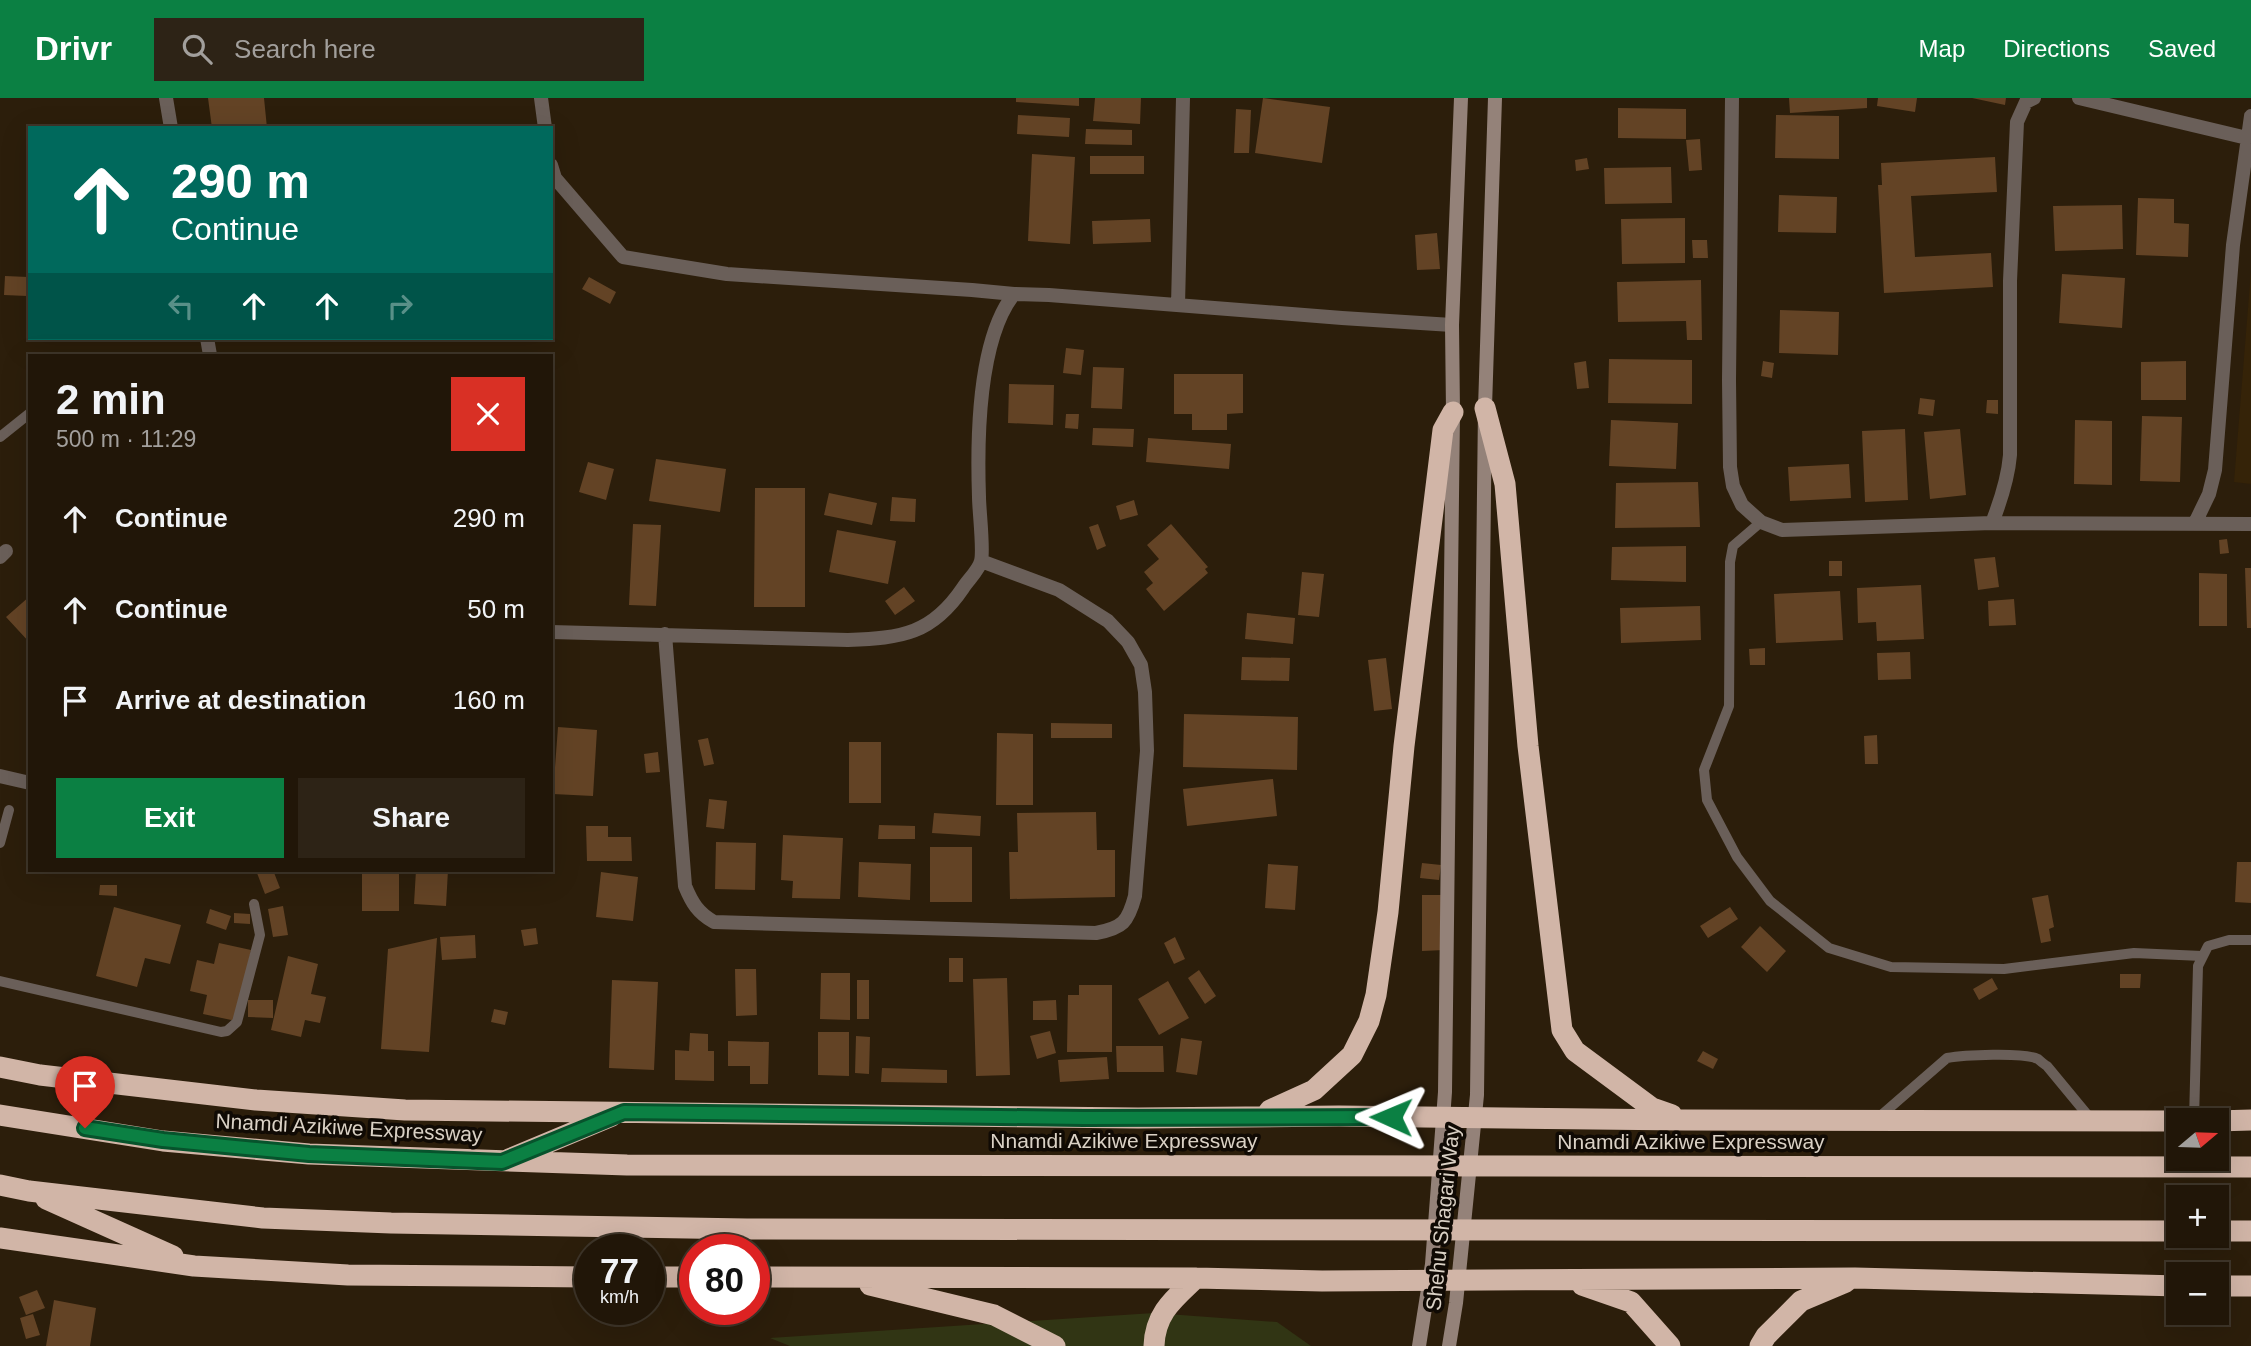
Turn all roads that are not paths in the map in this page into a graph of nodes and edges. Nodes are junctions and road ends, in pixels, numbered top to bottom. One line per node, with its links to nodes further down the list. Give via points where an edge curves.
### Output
1 (166, 98): 10 (street)
2 (541, 98): 11 (street)
3 (1183, 98): 15 (street)
4 (1461, 98): 16 (main road, Shehu Shagari Way)
5 (1495, 98): 17 (main road, Shehu Shagari Way)
6 (1732, 98): 21 (street, via 1730,467 1742,505)
7 (2034, 98): 22 (street, via 2026,102 2017,122 2009,474)
8 (2079, 98): 12 (street)
9 (2251, 117): 12 (street)
10 (170, 126)
11 (545, 126)
12 (2247, 138): 23 (street, via 2233,245 2215,470)
13 (553, 172): 14 (street, via 623,257 727,274)
14 (1014, 294): 15 (street); 25 (street, via 1000,314 989,351 981,411)
15 (1178, 305): 16 (street)
16 (1452, 325): 18 (main road, Shehu Shagari Way)
17 (1485, 408): 41 (highway, via 1505,484 1528,746 1562,1030 1575,1052 1652,1108); 68 (main road, Shehu Shagari Way, via 1477,1095)
18 (1453, 412): 40 (highway, via 1443,430 1376,995 1352,1055 1314,1090); 67 (main road, Shehu Shagari Way, via 1445,1092 1432,1264)
19 (28, 415): 20 (lane)
20 (0, 437)
21 (1761, 522): 22 (street, via 1782,530); 34 (lane, via 1734,546 1730,562 1729,706 1704,770 1707,800 1738,857 1770,901 1829,947 1891,967 2004,969 2134,953)
22 (1992, 523): 23 (street)
23 (2195, 523): 24 (street)
24 (2251, 523)
25 (981, 562): 27 (street, via 951,606 915,631 848,640); 27 (street, via 1059,590 1108,621 1128,642 1140,665 1147,751 1135,896 1124,924 1111,930 715,922 701,915 685,886)
26 (553, 632): 27 (street)
27 (665, 634)
28 (0, 776): 29 (street)
29 (28, 783)
30 (9, 810): 31 (lane)
31 (0, 843)
32 (254, 904): 35 (lane, via 260,935 237,1022 227,1031)
33 (2251, 940): 34 (lane, via 2218,942 2208,946)
34 (2202, 956): 37 (lane)
35 (0, 981)
36 (0, 1067): 38 (highway, Nnamdi Azikiwe Expressway, via 256,1100 405,1110)
37 (2194, 1108)
38 (624, 1112): 40 (highway, Nnamdi Azikiwe Expressway); 47 (highway)
39 (0, 1115): 47 (highway, Nnamdi Azikiwe Expressway, via 269,1151)
40 (1266, 1116): 41 (highway, Nnamdi Azikiwe Expressway)
41 (1684, 1120): 42 (highway, Nnamdi Azikiwe Expressway)
42 (1875, 1120): 44 (highway, Nnamdi Azikiwe Expressway); 44 (lane, via 1947,1058 2025,1056 2047,1066)
43 (2251, 1120): 46 (highway)
44 (2092, 1121): 45 (highway, Nnamdi Azikiwe Expressway)
45 (2166, 1121)
46 (2230, 1121)
47 (502, 1162): 48 (highway, Nnamdi Azikiwe Expressway)
48 (2251, 1167)
49 (0, 1185): 50 (highway)
50 (29, 1191): 51 (highway, via 263,1218 391,1223 775,1229); 55 (highway)
51 (2166, 1231)
52 (2229, 1231): 53 (highway)
53 (2251, 1231)
54 (0, 1238): 55 (highway)
55 (194, 1266): 56 (highway, via 348,1275)
56 (574, 1277)
57 (770, 1277): 58 (highway)
58 (837, 1277): 59 (highway); 65 (highway, via 994,1315)
59 (1196, 1278): 61 (highway); 66 (highway, via 1169,1305 1154,1329)
60 (1855, 1278): 61 (highway); 62 (highway); 70 (highway, via 1801,1301)
61 (1566, 1280): 69 (highway, via 1631,1302)
62 (2166, 1286)
63 (2229, 1286): 64 (highway)
64 (2251, 1286)
65 (1055, 1346)
66 (1154, 1346)
67 (1419, 1346)
68 (1449, 1346)
69 (1670, 1346)
70 (1760, 1346)

